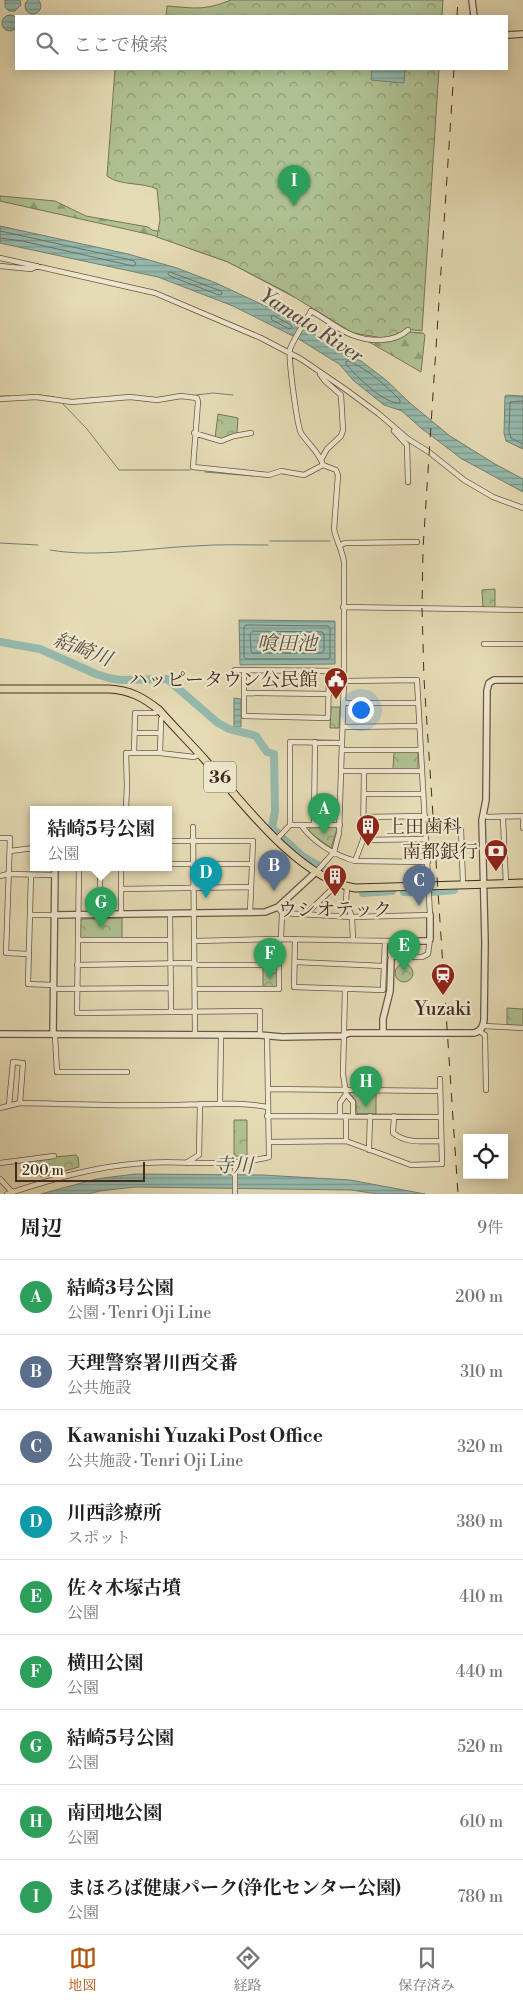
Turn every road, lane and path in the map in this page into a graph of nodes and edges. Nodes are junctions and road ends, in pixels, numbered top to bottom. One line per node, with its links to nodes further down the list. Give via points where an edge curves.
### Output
1 (472, 0): 2 (street)
2 (474, 15)
3 (523, 34): 4 (street)
4 (508, 35)
5 (0, 258): 7 (street)
6 (0, 266): 7 (street, via 31,269)
7 (37, 266): 9 (street, via 155,293)
8 (408, 330): 9 (street, via 393,340 362,337 352,335 312,311)
9 (290, 351): 10 (street); 15 (street, via 301,433)
10 (318, 370): 12 (street); 15 (street, via 341,395 344,430 326,449)
11 (0, 399): 13 (street, via 36,397 72,402 193,396 198,402)
12 (392, 425): 16 (street, via 407,445); 17 (street, via 464,480 493,497)
13 (194, 433): 14 (street, via 222,441); 15 (street, via 193,467 269,475 281,471 304,475)
14 (251, 433)
15 (322, 462): 19 (street, via 336,470 338,475 334,529)
16 (408, 482)
17 (523, 508)
18 (417, 542): 19 (street)
19 (341, 545): 20 (street)
20 (343, 607): 21 (street); 27 (street)
21 (523, 610)
22 (484, 644): 23 (street)
23 (523, 644)
24 (235, 670): 25 (street)
25 (244, 671): 26 (street); 31 (street)
26 (329, 671): 27 (street); 32 (street)
27 (344, 671): 29 (street)
28 (523, 680): 53 (street, via 494,680 486,690 486,800)
29 (344, 681): 33 (street, via 417,680); 34 (street)
30 (0, 688): 35 (main road, 36, via 117,689 144,698)
31 (244, 693): 32 (street); 32 (street, via 244,716 328,718)
32 (329, 694)
33 (417, 703): 34 (street); 36 (street)
34 (343, 704): 37 (street)
35 (161, 713): 38 (street, via 135,713); 39 (street); 46 (main road, 36)
36 (418, 726): 37 (street); 43 (street)
37 (343, 727): 41 (street)
38 (135, 733): 39 (street); 44 (street)
39 (160, 733): 45 (street)
40 (316, 742): 41 (street); 58 (street, via 290,742); 60 (street)
41 (342, 743): 42 (street)
42 (342, 750): 43 (street); 47 (street)
43 (420, 750): 48 (street)
44 (134, 752): 45 (street); 52 (street, via 125,755)
45 (160, 753): 46 (street, via 194,757)
46 (200, 754): 66 (main road, 36)
47 (341, 771): 49 (street); 61 (street)
48 (421, 771): 49 (street); 51 (street)
49 (364, 772): 50 (street)
50 (364, 794): 51 (street); 55 (street)
51 (423, 794): 54 (street)
52 (126, 806)
53 (483, 815): 56 (street); 90 (street)
54 (425, 816): 55 (street); 67 (street)
55 (365, 817): 68 (street)
56 (523, 817): 63 (street)
57 (503, 819): 89 (street)
58 (290, 825): 59 (street); 66 (street)
59 (301, 825): 60 (street); 73 (street, via 319,843)
60 (314, 825): 61 (street)
61 (340, 825): 73 (street)
62 (193, 827): 70 (street)
63 (523, 828)
64 (461, 829): 92 (street)
65 (0, 838): 72 (street, via 10,838)
66 (276, 839): 83 (main road, 36)
67 (426, 839): 68 (street); 75 (street)
68 (363, 840): 74 (street)
69 (172, 841): 70 (street)
70 (193, 841): 77 (street); 78 (street, via 253,841)
71 (30, 848): 72 (street)
72 (10, 851): 84 (street)
73 (334, 852): 74 (street); 83 (street)
74 (356, 861): 75 (street)
75 (428, 862): 91 (street)
76 (172, 864): 77 (street)
77 (194, 864): 78 (street); 95 (street)
78 (251, 864): 94 (street)
79 (55, 871): 86 (street)
80 (79, 871): 108 (street)
81 (100, 871): 102 (street)
82 (121, 871): 96 (street)
83 (317, 871): 93 (main road, 36); 98 (street)
84 (8, 874): 85 (street); 87 (street); 121 (street)
85 (31, 875): 86 (street); 106 (street)
86 (55, 875): 107 (street)
87 (0, 876)
88 (523, 882): 89 (main road, 36)
89 (506, 883): 90 (main road, 36)
90 (484, 884): 92 (main road, 36); 137 (street)
91 (429, 885): 92 (main road, 36); 93 (main road, 36); 109 (street)
92 (463, 885)
93 (347, 886): 110 (street, via 346,902)
94 (251, 887): 95 (street); 100 (street)
95 (194, 888): 96 (street); 99 (street)
96 (121, 889): 103 (street)
97 (330, 891): 105 (street)
98 (278, 907): 100 (street); 101 (street)
99 (194, 913): 100 (street); 104 (street); 114 (street)
100 (250, 913)
101 (282, 913): 105 (street); 111 (street)
102 (100, 914): 103 (street); 108 (street)
103 (121, 914): 104 (street)
104 (170, 914): 113 (street)
105 (306, 914): 110 (street)
106 (30, 915): 107 (street); 122 (street)
107 (54, 915): 108 (street); 130 (street)
108 (79, 915): 112 (street)
109 (430, 915): 110 (street); 119 (street)
110 (352, 916): 116 (street)
111 (280, 939): 114 (street); 115 (street); 128 (street)
112 (78, 940): 113 (street); 127 (street)
113 (170, 940): 125 (street)
114 (195, 940): 126 (street)
115 (295, 940): 116 (street); 124 (street)
116 (354, 941): 117 (street)
117 (385, 941): 118 (street); 129 (street)
118 (394, 941): 119 (street); 123 (street)
119 (429, 941): 123 (street, via 428,954 422,957)
120 (0, 944): 121 (street)
121 (6, 944): 122 (street, via 6,953)
122 (29, 954): 130 (street, via 28,984)
123 (392, 958): 140 (street)
124 (295, 962): 129 (street); 134 (street, via 294,987)
125 (170, 964): 126 (street); 127 (street); 131 (street)
126 (195, 964): 128 (street); 133 (street)
127 (77, 965): 132 (street)
128 (279, 965): 133 (street, via 279,989)
129 (384, 966): 134 (street, via 383,990)
130 (53, 987): 132 (street); 142 (street)
131 (171, 988): 132 (street); 135 (street)
132 (77, 989): 135 (street, via 77,1013)
133 (195, 989): 136 (street)
134 (345, 989): 145 (street)
135 (171, 1012): 136 (street)
136 (195, 1012): 143 (street); 144 (street, via 260,1011)
137 (483, 1026): 138 (street); 139 (street)
138 (523, 1028)
139 (479, 1031): 140 (street); 150 (street, via 485,1035)
140 (382, 1033): 145 (street)
141 (0, 1034): 142 (street)
142 (53, 1034): 143 (street); 147 (street, via 56,1072)
143 (195, 1035): 146 (street)
144 (263, 1035): 145 (street); 146 (street); 149 (street)
145 (344, 1035): 152 (street)
146 (220, 1036): 153 (street)
147 (127, 1072)
148 (440, 1079): 151 (street)
149 (268, 1090): 152 (street); 157 (street)
150 (486, 1090)
151 (440, 1091): 152 (street); 165 (street)
152 (346, 1092): 160 (street, via 340,1103); 162 (street, via 353,1102)
153 (220, 1103): 155 (street); 157 (street)
154 (20, 1104): 155 (street); 156 (street); 156 (street, via 23,1063 13,1062)
155 (200, 1104): 172 (street, via 199,1155)
156 (9, 1105): 158 (street)
157 (267, 1107): 159 (street)
158 (0, 1108)
159 (267, 1116): 160 (street); 168 (street)
160 (340, 1116): 161 (street)
161 (346, 1116): 162 (street); 167 (street)
162 (352, 1116): 163 (street)
163 (370, 1116): 164 (street); 169 (street)
164 (394, 1116): 165 (street); 166 (street, via 393,1133 401,1139)
165 (440, 1117): 166 (street)
166 (441, 1140): 169 (street, via 442,1164 411,1165)
167 (346, 1141): 168 (street); 169 (street)
168 (269, 1142): 173 (street, via 269,1156)
169 (369, 1150)
170 (54, 1156): 171 (street)
171 (0, 1163)
172 (186, 1163): 173 (street); 175 (street, via 145,1163 91,1169)
173 (235, 1164): 176 (street)
174 (0, 1180): 175 (street)
175 (9, 1193)
176 (235, 1194)

